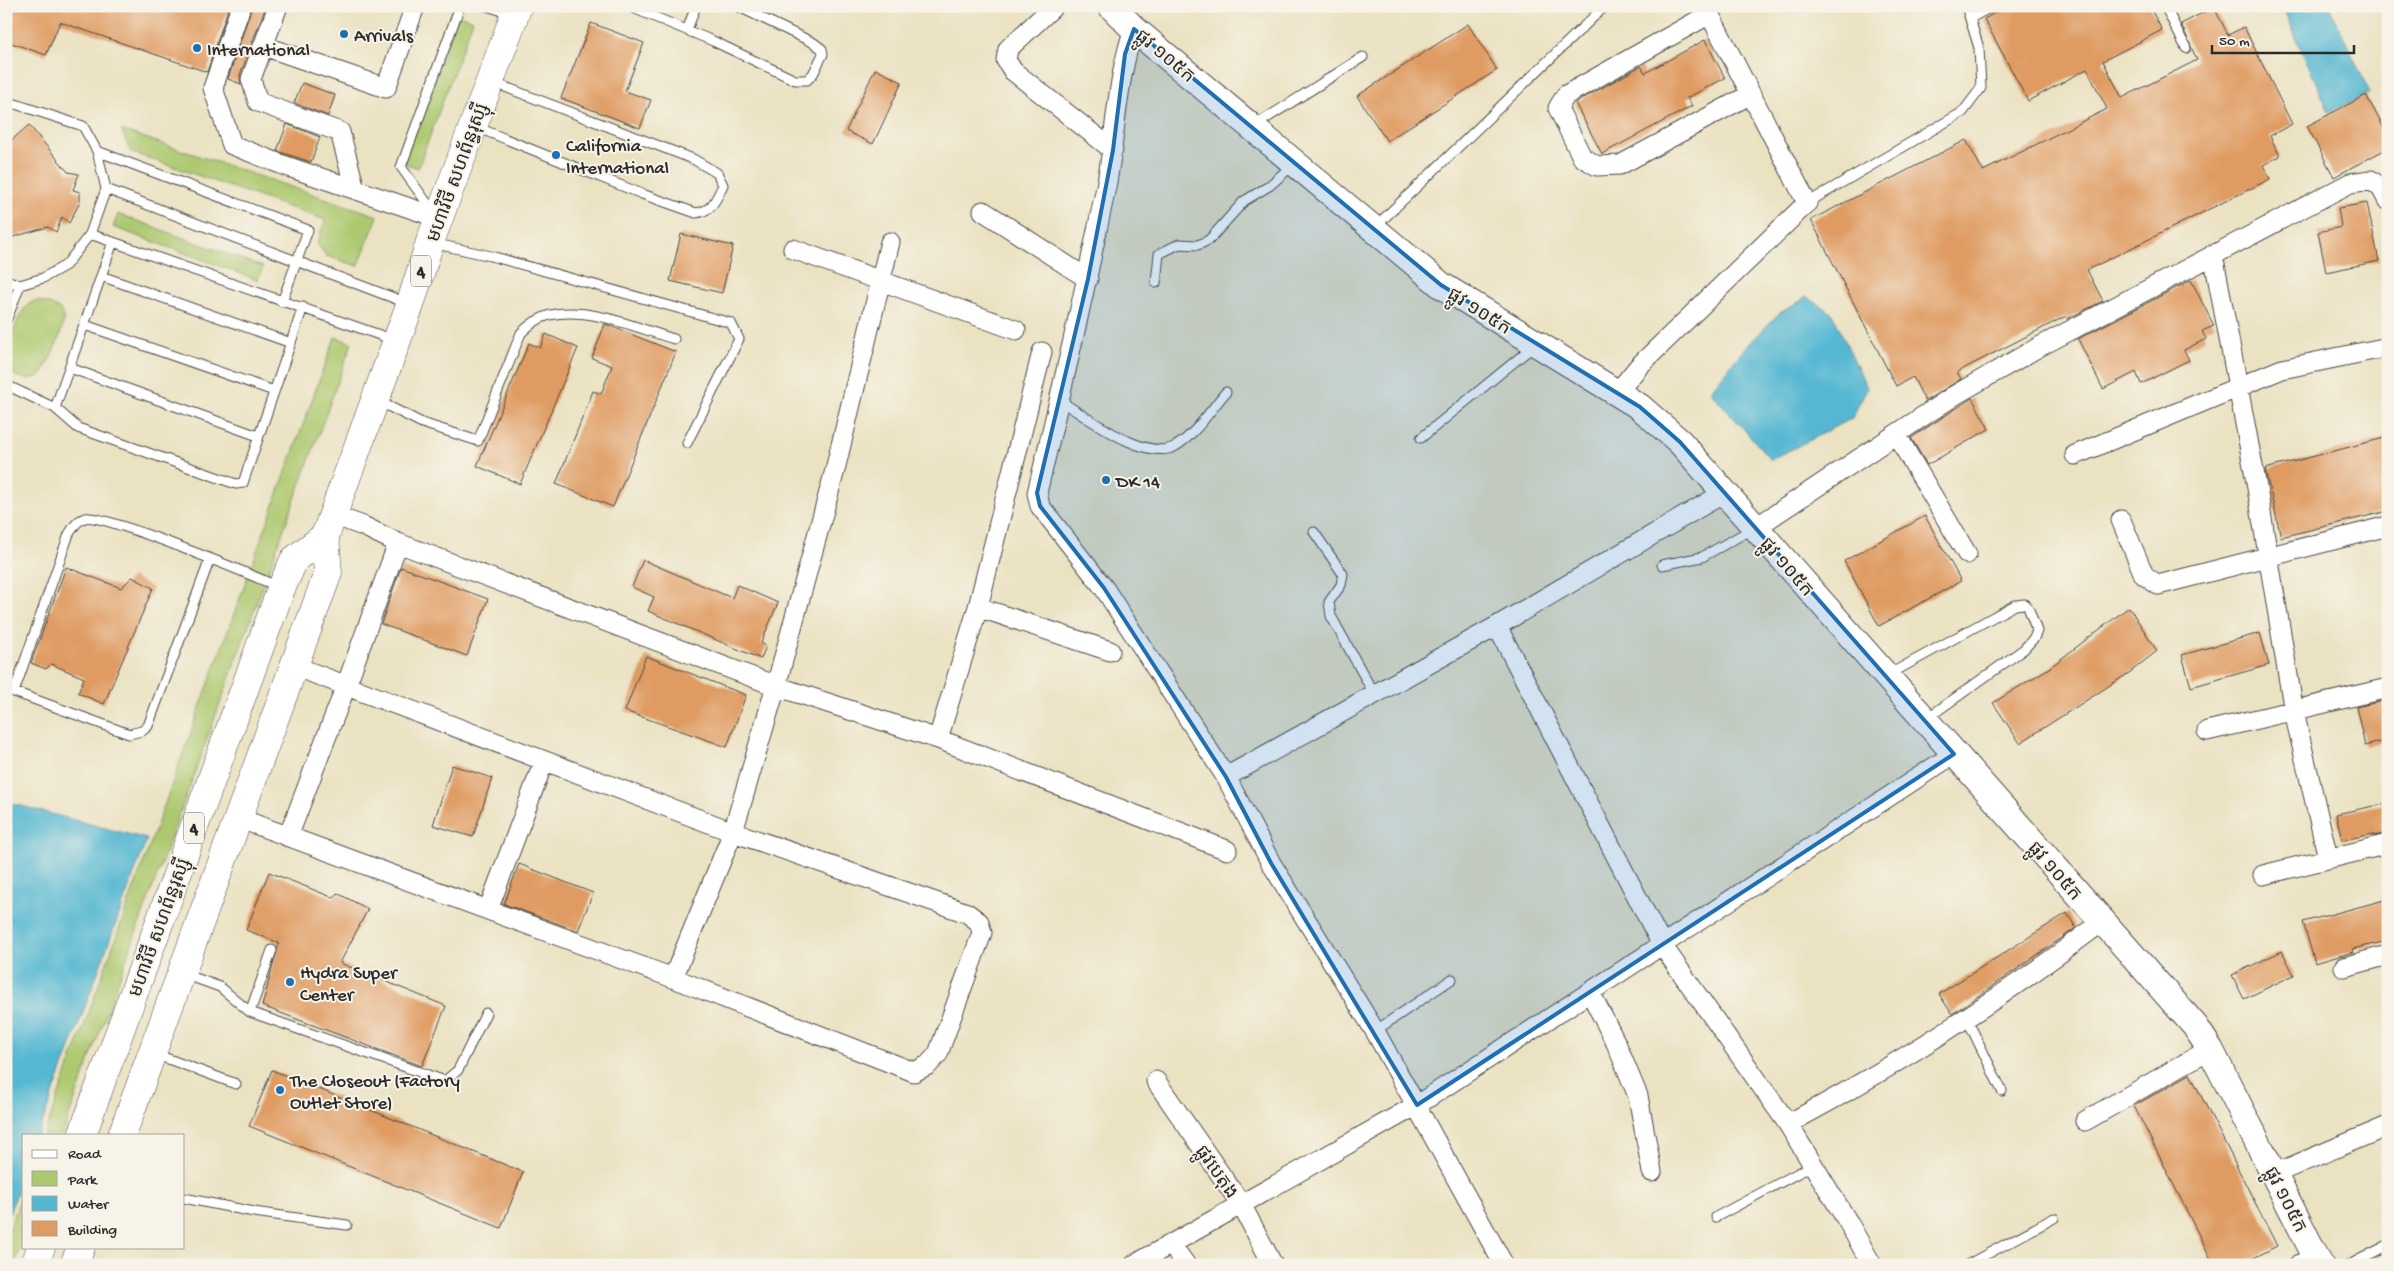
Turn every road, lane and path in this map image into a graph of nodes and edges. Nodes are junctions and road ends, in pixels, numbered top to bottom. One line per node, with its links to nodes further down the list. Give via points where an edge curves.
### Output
1 (241, 6): 31 (street, via 213,88 232,145)
2 (278, 6): 19 (street)
3 (415, 6): 19 (street, via 386,88)
4 (460, 6): 36 (lane, via 401,167)
5 (487, 6): 15 (lane)
6 (628, 6): 18 (lane)
7 (696, 6): 18 (lane)
8 (737, 6): 18 (lane, via 822,49 824,54 813,74 807,80 795,80)
9 (1054, 6): 27 (street, via 1008,50 1006,60 1013,71)
10 (1111, 6): 17 (main road, ផ្លូវ ១០៥ក)
11 (1606, 6): 35 (lane)
12 (1966, 6): 16 (lane)
13 (1992, 6): 16 (lane)
14 (2165, 6): 20 (lane)
15 (516, 11): 22 (highway, មហាវិថី សហព័ន្ធរុស្ស៊ី / 4)
16 (1971, 18): 33 (lane, via 1979,48 1981,88 1963,112)
17 (1134, 29): 26 (main road, ផ្លូវ ១០៥ក); 27 (street, via 1125,54)
18 (687, 30)
19 (264, 46): 31 (street, via 251,79 258,102 340,132)
20 (2186, 48)
21 (1363, 56): 26 (lane)
22 (490, 81): 25 (highway, មហាវិថី សហព័ន្ធរុស្ស៊ី / 4); 25 (lane, via 693,159 717,173 723,185 712,207 696,213)
23 (1751, 94): 23 (street, via 1712,19 1706,16 1566,95 1558,108 1582,157 1597,166 1620,166); 33 (street)
24 (6, 101): 28 (lane, via 83,126)
25 (473, 126): 36 (highway, មហាវិថី សហព័ន្ធរុស្ស៊ី / 4)
26 (1252, 128): 29 (main road, ផ្លូវ ១០៥ក)
27 (1113, 150): 44 (street)
28 (97, 151): 30 (lane); 42 (lane, via 308,230)
29 (1295, 164): 35 (main road, ផ្លូវ ១០៥ក); 47 (lane, via 1269,186 1244,201 1210,240 1198,245 1179,244 1159,254)
30 (106, 189): 37 (lane); 42 (lane)
31 (355, 190): 36 (street)
32 (2388, 201): 41 (street, via 2381,188 2371,180 2350,183)
33 (1807, 203): 66 (street, via 1639,366)
34 (983, 211): 44 (street)
35 (1373, 229): 58 (main road, ផ្លូវ ១០៥ក, via 1441,285)
36 (434, 230): 50 (highway, មហាវិថី សហព័ន្ធរុស្ស៊ី / 4); 73 (lane, via 491,256 731,323 738,339 732,356)
37 (90, 234): 38 (lane); 48 (lane, via 66,265 43,278)
38 (113, 242): 43 (lane); 49 (lane)
39 (890, 242): 46 (street)
40 (793, 249): 46 (street)
41 (2213, 254): 63 (street); 70 (street, via 2037,348 1955,395)
42 (296, 261): 49 (lane); 50 (lane)
43 (102, 276): 53 (lane); 57 (lane)
44 (1088, 279): 68 (street)
45 (6, 280): 48 (lane)
46 (880, 282): 54 (street); 93 (street, via 835,470)
47 (1156, 283)
48 (20, 285): 52 (lane)
49 (282, 302): 51 (lane)
50 (410, 305): 56 (highway, មហាវិថី សហព័ន្ធរុស្ស៊ី / 4)
51 (304, 307): 56 (lane); 57 (lane)
52 (6, 321)
53 (85, 325): 61 (lane); 64 (lane)
54 (1016, 330)
55 (674, 339): 67 (lane, via 593,314 550,315 534,321 520,333 478,441 422,423)
56 (397, 341): 67 (highway, មហាវិថី សហព័ន្ធរុស្ស៊ី / 4)
57 (291, 343): 64 (lane)
58 (1536, 345): 66 (main road, ផ្លូវ ១០៥ក); 72 (lane)
59 (2388, 347): 63 (street, via 2282,369)
60 (1042, 352): 87 (street)
61 (70, 368): 69 (lane); 71 (lane)
62 (6, 385): 69 (lane)
63 (2239, 386): 74 (street); 83 (street)
64 (274, 391): 71 (lane)
65 (1226, 392): 68 (lane, via 1187,437 1175,446 1160,450 1136,446)
66 (1617, 393): 75 (main road, ផ្លូវ ១០៥ក, via 1640,406 1680,442)
67 (374, 399): 77 (highway, មហាវិថី សហព័ន្ធរុស្ស៊ី / 4)
68 (1060, 401): 103 (street, via 1037,493 1040,506 1104,588)
69 (56, 408): 71 (lane, via 78,428 236,484 243,483 247,477)
70 (1896, 434): 79 (street); 82 (street)
71 (258, 436)
72 (1421, 438)
73 (687, 443)
74 (2075, 456)
75 (1724, 493): 79 (main road, ផ្លូវ ១០៥ក); 88 (street)
76 (2121, 520): 83 (street, via 2144,575 2158,585)
77 (329, 525): 81 (street, via 363,526); 86 (highway, មហាវិថី សហព័ន្ធរុស្ស៊ី / 4, via 294,560); 90 (highway, មហាវិថី សហព័ន្ធរុស្ស៊ី / 4, via 328,573)
78 (2388, 526): 83 (street)
79 (1755, 528): 85 (lane, via 1702,557); 91 (main road, ផ្លូវ ១០៥ក)
80 (1314, 532): 96 (lane, via 1343,574 1341,585 1329,602 1331,616)
81 (398, 543): 92 (street); 93 (street)
82 (1967, 554)
83 (2269, 556): 97 (street)
84 (210, 559): 86 (lane); 95 (lane, via 98,519 85,518 75,524); 95 (lane, via 148,726 142,731 129,734)
85 (1662, 565)
86 (281, 588): 134 (highway, មហាវិថី សហព័ន្ធរុស្ស៊ី / 4)
87 (978, 607): 89 (street); 100 (street)
88 (1497, 626): 96 (street); 113 (street)
89 (1110, 651)
90 (294, 666): 92 (street); 104 (highway, មហាវិថី សហព័ន្ធរុស្ស៊ី / 4)
91 (1886, 677): 98 (main road, ផ្លូវ ១០៥ក); 98 (lane, via 2015,605 2028,607 2037,630 2024,650)
92 (346, 686): 102 (street); 106 (street)
93 (776, 686): 100 (street); 105 (street)
94 (2388, 688): 97 (street)
95 (10, 691)
96 (1374, 694): 103 (street)
97 (2294, 712): 99 (street); 109 (street)
98 (1924, 720): 101 (main road, ផ្លូវ ១០៥ក)
99 (2206, 731)
100 (938, 739): 108 (street)
101 (1954, 754): 112 (main road, ផ្លូវ ១០៥ក); 113 (street)
102 (544, 761): 105 (street); 111 (street)
103 (1226, 777): 124 (street, via 1271,863)
104 (238, 818): 106 (street); 117 (highway, មហាវិថី សហព័ន្ធរុស្ស៊ី / 4)
105 (733, 832): 118 (street); 118 (street, via 967,913 979,922 982,933 938,1054 928,1065 914,1072)
106 (288, 837): 111 (street)
107 (2388, 844): 109 (street)
108 (1227, 850)
109 (2328, 858): 110 (street)
110 (2263, 875)
111 (488, 910): 118 (street)
112 (2102, 922): 123 (street); 125 (main road, ផ្លូវ ១០៥ក, via 2195,1026)
113 (1662, 945): 120 (street); 132 (street)
114 (272, 950): 121 (lane)
115 (2388, 955): 116 (street)
116 (2344, 967)
117 (181, 973): 121 (lane, via 220,987); 126 (highway, មហាវិថី សហព័ន្ធរុស្ស៊ី / 4)
118 (673, 978)
119 (1452, 980): 124 (lane)
120 (1590, 992): 130 (street); 137 (street, via 1616,1042 1638,1096)
121 (250, 1012): 122 (lane, via 445,1080 458,1070)
122 (486, 1013)
123 (1968, 1019): 129 (lane); 132 (street, via 1855,1088)
124 (1376, 1031): 130 (street)
125 (2210, 1049): 131 (street); 138 (main road, ផ្លូវ ១០៥ក)
126 (152, 1053): 128 (lane); 135 (highway, មហាវិថី សហព័ន្ធរុស្ស៊ី / 4)
127 (1156, 1081): 140 (street, ផ្លូវបេតុង)
128 (236, 1084)
129 (2002, 1091)
130 (1417, 1105): 140 (street); 154 (street)
131 (2084, 1121)
132 (1788, 1124): 136 (street)
133 (2388, 1126): 138 (street)
134 (82, 1134)
135 (122, 1134)
136 (1813, 1165): 141 (lane); 155 (street)
137 (1652, 1172)
138 (2274, 1174): 148 (main road, ផ្លូវ ១០៥ក)
139 (185, 1198): 143 (lane)
140 (1242, 1204): 144 (street); 153 (street, ផ្លូវបេតុង)
141 (1716, 1216)
142 (2054, 1218): 156 (lane)
143 (347, 1225)
144 (1171, 1244): 151 (street); 152 (street)
145 (2388, 1245): 157 (lane)
146 (41, 1248): 149 (highway)
147 (80, 1248): 150 (highway)
148 (2311, 1262)
149 (35, 1265)
150 (74, 1265)
151 (1134, 1265)
152 (1186, 1265)
153 (1272, 1265)
154 (1504, 1265)
155 (1872, 1265)
156 (1967, 1265)
157 (2349, 1265)

